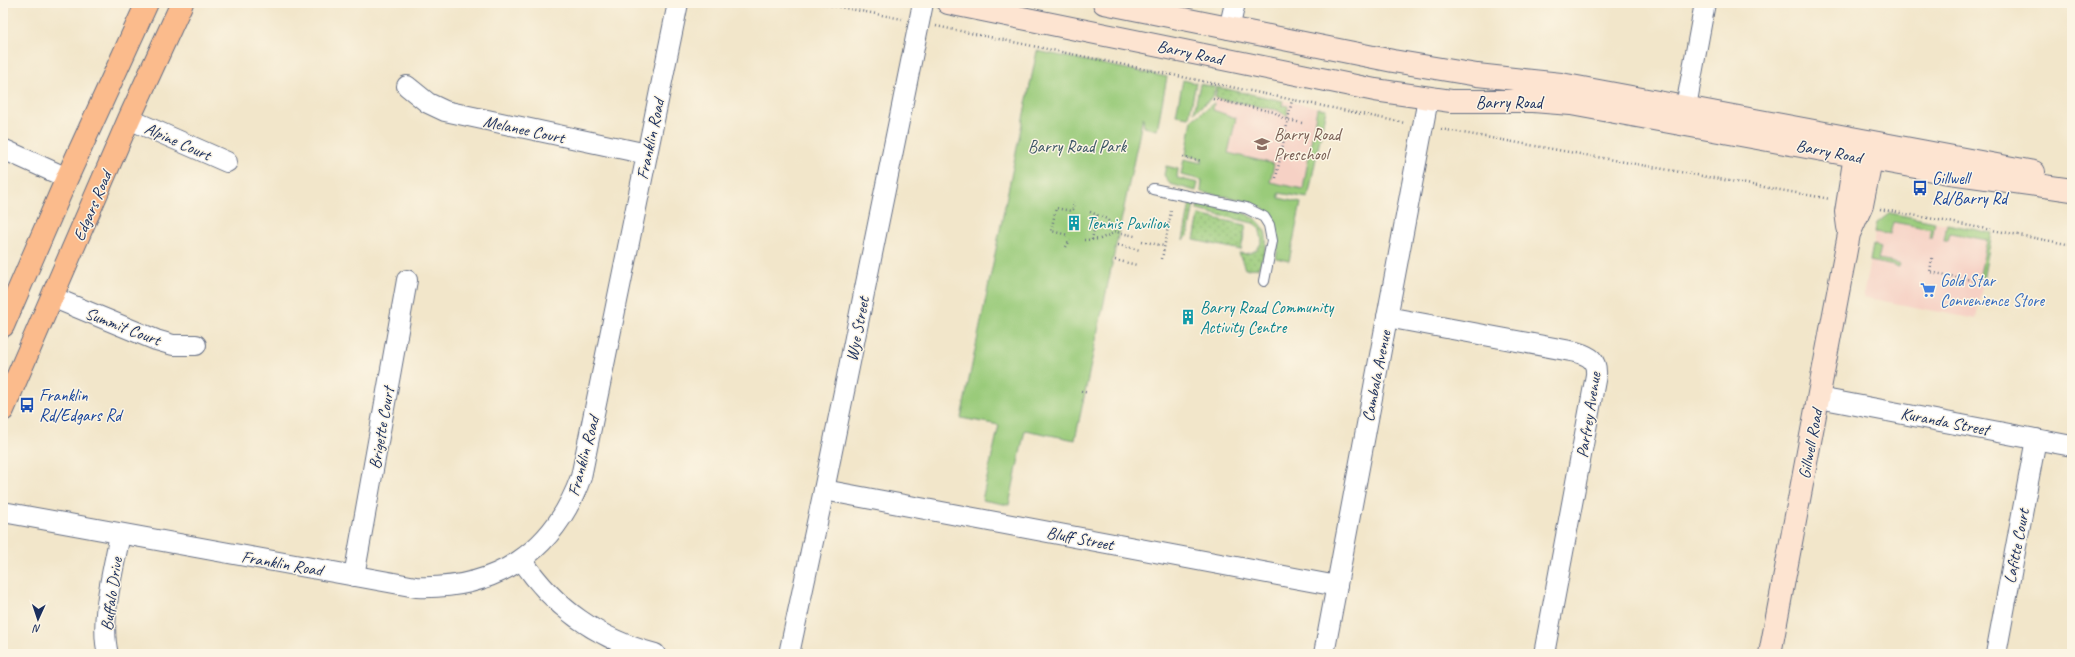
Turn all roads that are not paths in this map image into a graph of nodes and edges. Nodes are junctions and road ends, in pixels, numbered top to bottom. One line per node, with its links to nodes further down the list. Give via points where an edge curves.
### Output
1 (147, 3): 19 (main road, Edgars Road)
2 (182, 3): 14 (main road, Edgars Road)
3 (678, 3): 17 (street, Franklin Road)
4 (948, 3): 12 (street, Barry Road)
5 (1104, 3): 9 (street, Barry Road)
6 (1235, 3): 9 (street)
7 (1705, 3): 13 (street)
8 (921, 13): 33 (street, Wye Street)
9 (1229, 29): 10 (street, Barry Road)
10 (1433, 68): 12 (street); 13 (street, Barry Road, via 1561,84)
11 (407, 86): 17 (street, Melanee Court, via 428,103 445,111)
12 (1428, 99): 13 (street, Barry Road, via 1464,102 1533,101); 26 (street, Cambala Avenue)
13 (1685, 115): 16 (street, Barry Road)
14 (129, 119): 18 (street, Alpine Court); 25 (main road, Edgars Road)
15 (3, 149): 19 (street)
16 (1865, 149): 20 (street, Barry Road); 22 (street, Barry Road, via 1987,179); 29 (street, Gillwell Road)
17 (648, 154): 36 (street, Franklin Road, via 580,477 573,499 563,517 548,536)
18 (227, 162)
19 (67, 178): 27 (main road, Edgars Road)
20 (2072, 179)
21 (1152, 188): 24 (lane, via 1246,208 1264,217 1269,225 1272,241)
22 (2072, 190)
23 (407, 280): 37 (street, Brigette Court)
24 (1264, 281)
25 (52, 297): 28 (street, Summit Court, via 156,340); 30 (main road, Edgars Road)
26 (1387, 317): 38 (street, Cambala Avenue); 43 (street, Parfrey Avenue, via 1576,352 1591,358 1596,364 1596,376)
27 (3, 326)
28 (196, 345)
29 (1818, 398): 31 (street, Kuranda Street); 44 (street, Gillwell Road)
30 (3, 410)
31 (2036, 438): 32 (street, Kuranda Street); 45 (street, Lafitte Court)
32 (2072, 446)
33 (824, 490): 38 (street, Bluff Street); 41 (street, Wye Street)
34 (3, 512): 35 (street, Franklin Road)
35 (120, 534): 37 (street, Franklin Road); 39 (street, Buffalo Drive, via 106,618)
36 (522, 560): 37 (street, Franklin Road, via 499,573 475,582 441,587 416,587); 40 (street, via 548,594 568,612 612,639)
37 (354, 576)
38 (1336, 586): 42 (street, Cambala Avenue)
39 (108, 654)
40 (655, 654)
41 (789, 654)
42 (1324, 654)
43 (1544, 654)
44 (1770, 654)
45 (1996, 654)

